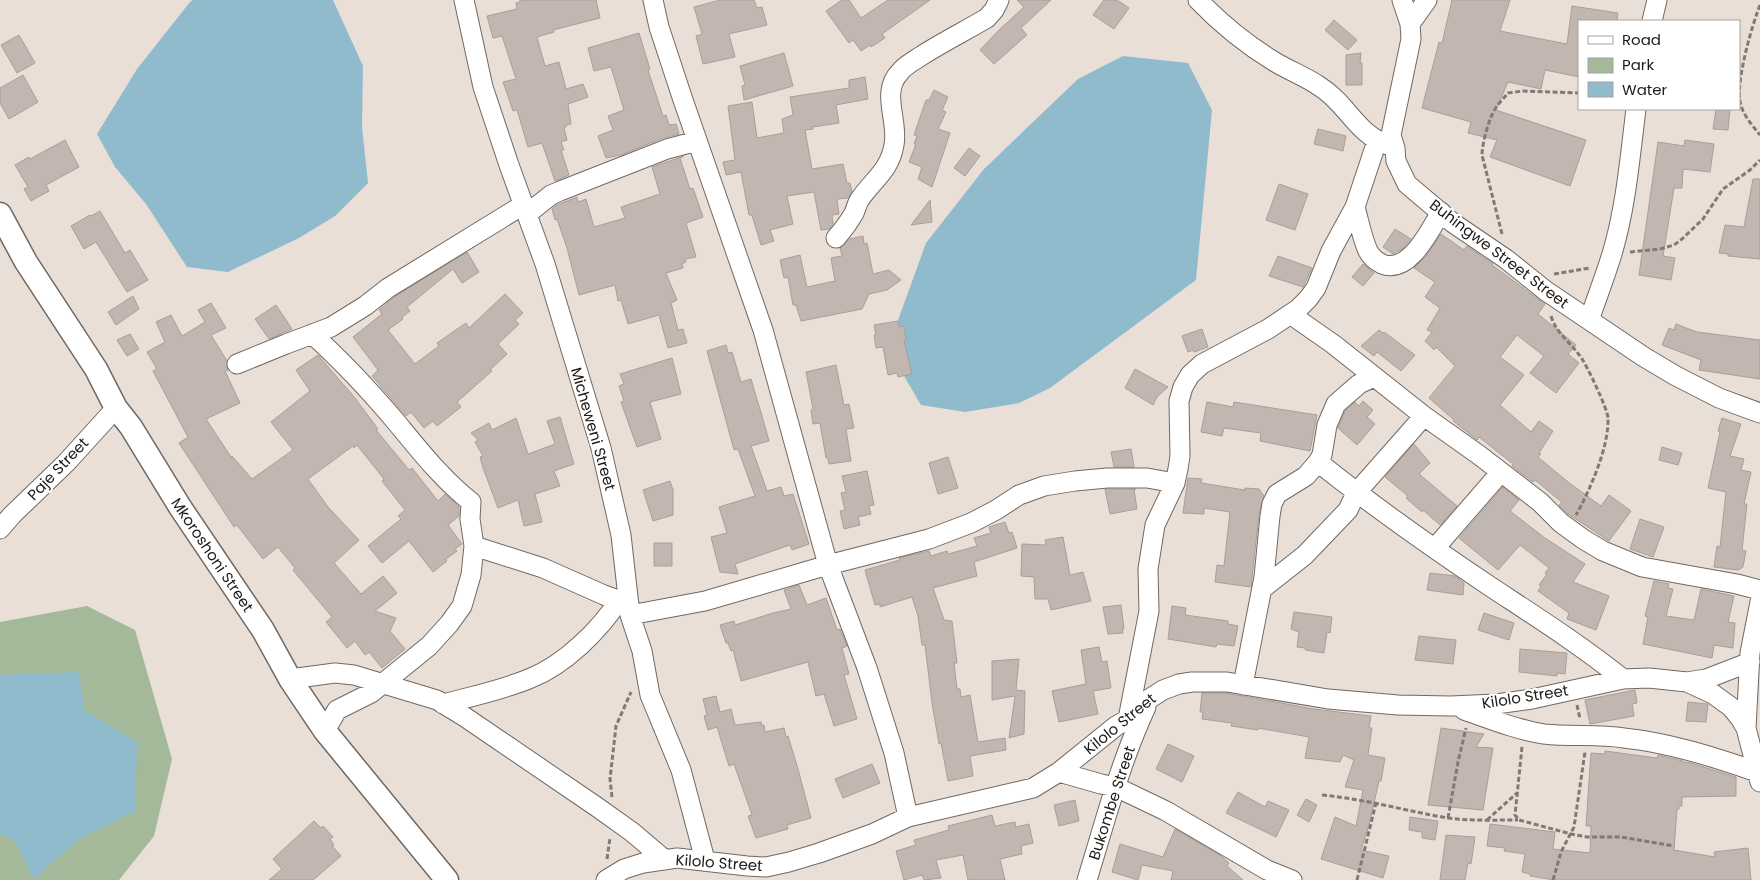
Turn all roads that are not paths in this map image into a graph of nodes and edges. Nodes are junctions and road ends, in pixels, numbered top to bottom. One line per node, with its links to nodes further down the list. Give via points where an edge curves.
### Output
1 (464, 0): 14 (street, Micheweni Street, via 484,87)
2 (652, 0): 11 (street)
3 (999, 0): 17 (street, via 987,18 900,71 891,89 895,133 887,166 859,201)
4 (1198, 0): 12 (street, via 1217,19 1274,62 1331,95 1367,134)
5 (1402, 0): 9 (street, Buhingwe Street Street)
6 (1427, 0): 9 (street)
7 (1657, 0): 8 (street)
8 (1652, 20)
9 (1410, 24): 12 (street, Buhingwe Street Street, via 1411,39 1391,135)
10 (1636, 110): 19 (street, via 1626,188 1610,260)
11 (697, 141): 14 (street, via 667,149 560,191); 33 (street, via 763,330)
12 (1386, 145): 13 (street); 15 (street, Buhingwe Street Street, via 1407,184)
13 (1355, 207): 15 (street, via 1368,251 1373,258 1390,266 1406,261 1416,251); 18 (street, via 1331,251 1316,288)
14 (525, 209): 20 (street, via 388,288 331,327); 37 (street, Micheweni Street, via 561,313 601,448 621,535)
15 (1441, 212): 19 (street, Buhingwe Street Street)
16 (0, 214): 23 (street, Mkoroshoni Street, via 26,262 96,369)
17 (836, 238)
18 (1290, 314): 22 (street); 28 (street, via 1202,364 1190,375 1180,401 1180,456)
19 (1589, 320): 24 (street, Buhingwe Street Street, via 1676,376 1719,398)
20 (312, 334): 21 (street); 31 (street, via 341,360 425,458 470,502)
21 (237, 364)
22 (1374, 377): 25 (street); 26 (street, via 1359,384 1336,404 1326,425)
23 (116, 408): 30 (street, Paje Street, via 66,463); 40 (street, Mkoroshoni Street, via 263,630)
24 (1760, 413)
25 (1424, 416): 27 (street); 29 (street)
26 (1318, 462): 29 (street); 34 (street, via 1306,476 1277,494 1272,504)
27 (1501, 472): 32 (street); 35 (street, via 1568,528 1603,551 1642,567)
28 (1175, 483): 33 (street, via 1148,478 1107,478 1044,486 1019,495 996,510 941,535); 47 (street, via 1155,525 1148,569 1149,611)
29 (1356, 492): 32 (street); 34 (street, via 1348,510 1306,555)
30 (4, 517)
31 (474, 546): 37 (street, via 543,568); 42 (street, via 471,574 462,606 429,646)
32 (1435, 548): 39 (street)
33 (828, 565): 37 (street, via 705,601); 53 (street, via 880,708)
34 (1262, 589): 43 (street)
35 (1760, 590)
36 (1760, 602): 38 (street)
37 (626, 606): 45 (street, via 610,615 590,637 560,661 533,678); 55 (street, Micheweni Street, via 642,651 650,695 681,770)
38 (1750, 662): 41 (street, via 1706,679); 48 (street)
39 (1622, 678): 41 (street, Kilolo Street); 46 (street, Kilolo Street, via 1532,700)
40 (290, 679): 42 (street, via 334,673); 49 (street, Mkoroshoni Street)
41 (1687, 682): 48 (street, Kilolo Street, via 1731,707)
42 (383, 683): 45 (street); 49 (street, via 371,693 337,710)
43 (1243, 685): 44 (street, Kilolo Street, via 1192,682 1171,686); 46 (street, Kilolo Street, via 1328,699 1398,706)
44 (1149, 699): 47 (street, Kilolo Street); 52 (street, Bukombe Street)
45 (443, 704): 54 (street, via 614,819)
46 (1451, 706): 51 (street, via 1543,734 1624,737 1674,747 1714,757)
47 (1128, 719): 50 (street, Kilolo Street)
48 (1746, 728): 51 (street)
49 (325, 731): 58 (street, Mkoroshoni Street)
50 (1059, 772): 52 (street); 53 (street, Kilolo Street, via 1022,792)
51 (1759, 777)
52 (1116, 787): 59 (street, Bukombe Street); 60 (street, via 1267,870)
53 (908, 817): 57 (street, Kilolo Street, via 819,853)
54 (665, 860): 55 (street, Kilolo Street); 56 (street, Kilolo Street)
55 (705, 860): 57 (street, Kilolo Street)
56 (606, 871)
57 (748, 873)
58 (447, 880)
59 (1088, 880)
60 (1292, 880)

